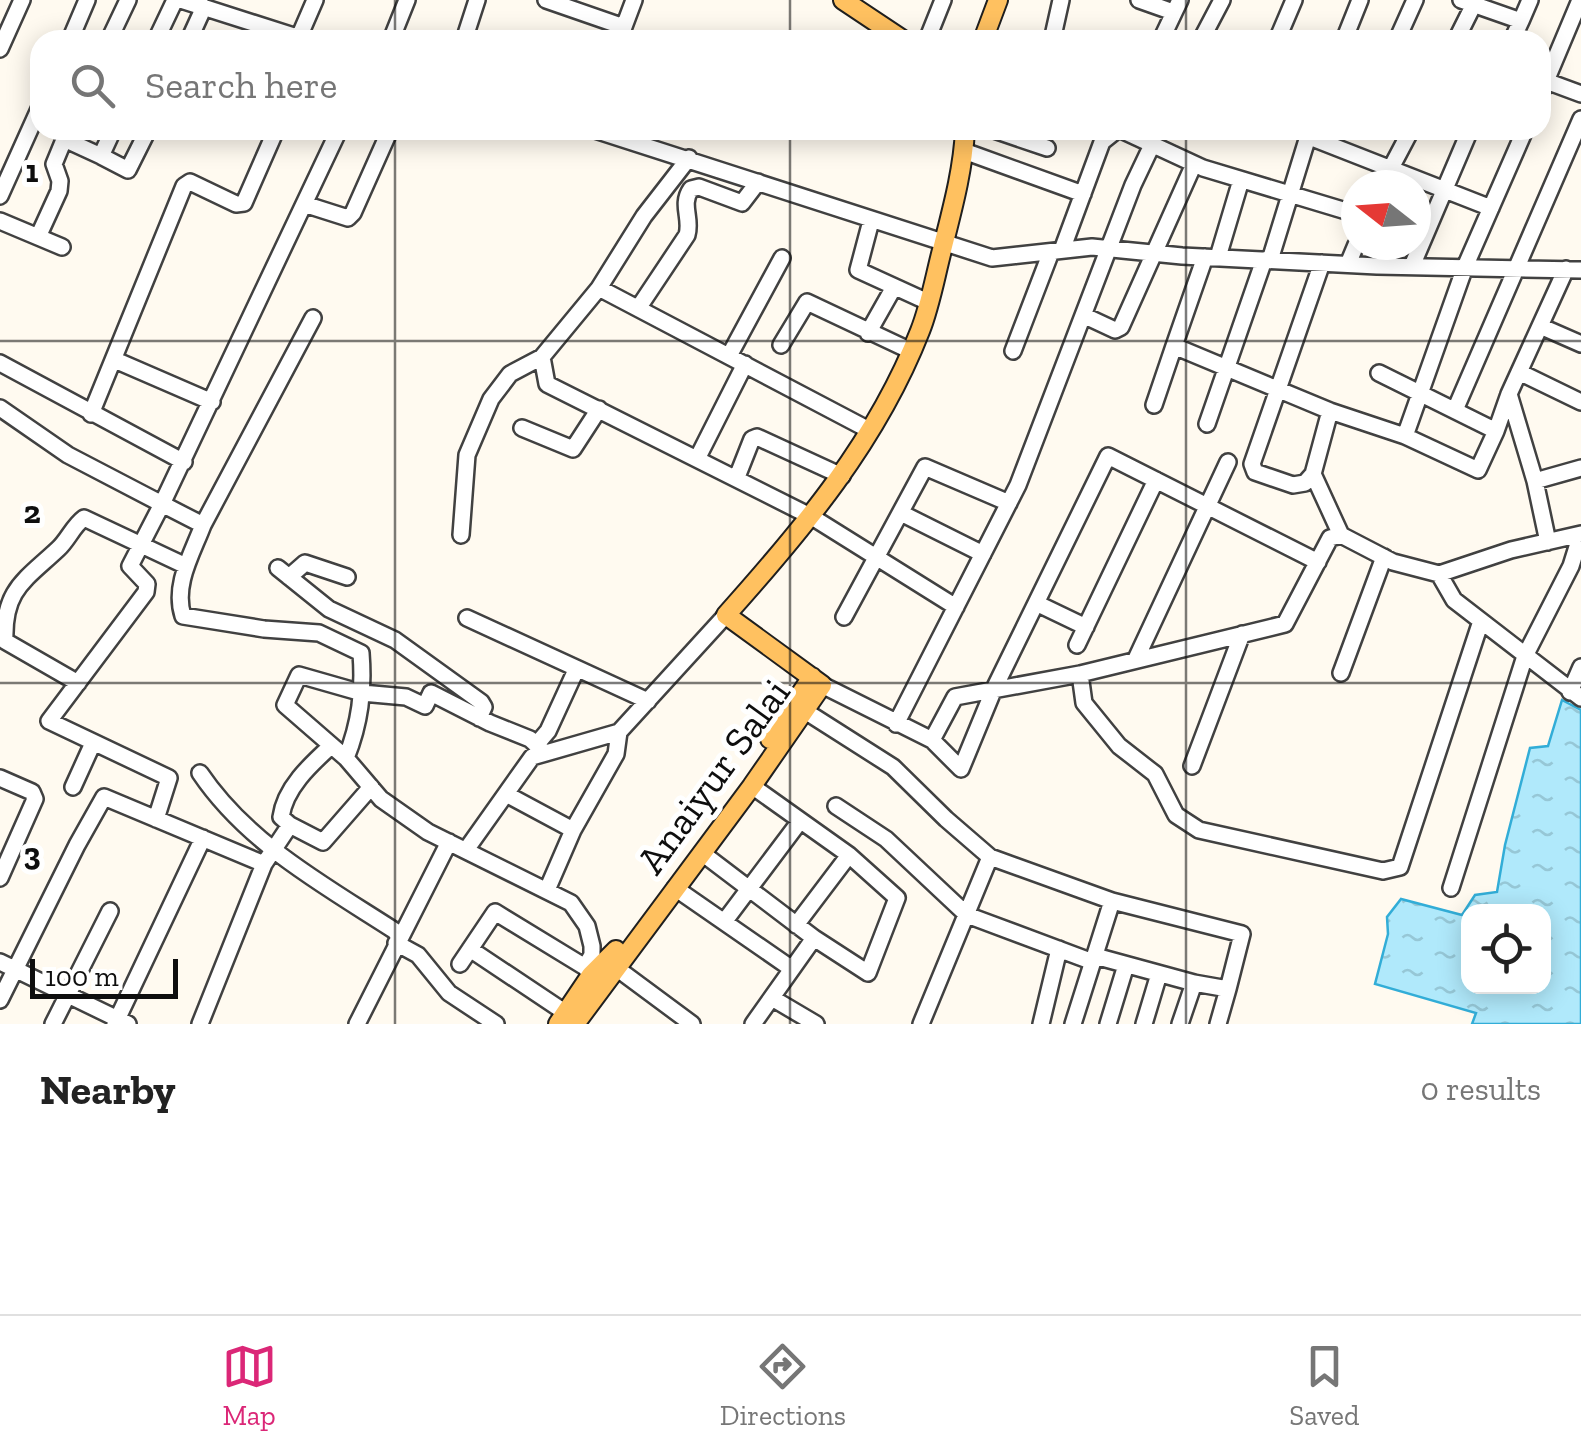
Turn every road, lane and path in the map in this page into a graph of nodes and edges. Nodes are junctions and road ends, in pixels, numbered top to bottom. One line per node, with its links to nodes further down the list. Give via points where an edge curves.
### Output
1 (22, 0): 46 (street)
2 (87, 0): 25 (street)
3 (128, 0): 26 (street)
4 (178, 0): 23 (street); 27 (street)
5 (315, 0): 30 (street)
6 (407, 0): 31 (street)
7 (478, 0): 32 (street)
8 (546, 0): 33 (street)
9 (634, 0): 34 (street)
10 (844, 0): 35 (main road)
11 (943, 0): 36 (street)
12 (998, 0): 37 (main road)
13 (1061, 0): 38 (street)
14 (1139, 0): 22 (street)
15 (1222, 0): 40 (street)
16 (1294, 0): 41 (street)
17 (1360, 0): 42 (street)
18 (1416, 0): 43 (street)
19 (1530, 0): 24 (street)
20 (1580, 0): 47 (street)
21 (1468, 2): 24 (street); 44 (street)
22 (1176, 6): 39 (street)
23 (204, 7): 28 (street); 29 (street)
24 (1521, 21): 45 (street)
25 (74, 30)
26 (114, 30)
27 (162, 30)
28 (194, 30)
29 (275, 30)
30 (306, 30)
31 (395, 30)
32 (468, 30)
33 (612, 30)
34 (623, 30)
35 (888, 30)
36 (930, 30)
37 (988, 30)
38 (1054, 30)
39 (1165, 30)
40 (1206, 30)
41 (1281, 30)
42 (1348, 30)
43 (1402, 30)
44 (1459, 30)
45 (1517, 30)
46 (0, 49)
47 (1551, 70)
48 (1551, 88): 49 (street)
49 (1581, 94)
50 (1581, 118): 103 (street)
51 (30, 129): 82 (street)
52 (64, 140): 88 (street, via 54,164 59,191)
53 (74, 140): 72 (street)
54 (108, 140): 72 (street)
55 (143, 140): 72 (street, via 128,170)
56 (272, 140): 119 (street, via 244,202 186,183)
57 (335, 140): 83 (street)
58 (386, 140): 83 (street, via 348,218)
59 (629, 140): 73 (street)
60 (965, 140): 71 (main road)
61 (1023, 140): 70 (street)
62 (1105, 140): 80 (street)
63 (1141, 140): 69 (street)
64 (1306, 140): 81 (street)
65 (1325, 140): 75 (street)
66 (1405, 140): 75 (street)
67 (1465, 140): 79 (street)
68 (1521, 140): 84 (street)
69 (1152, 145): 74 (street); 91 (street)
70 (1046, 148)
71 (964, 152): 80 (street); 89 (main road)
72 (101, 156)
73 (689, 158): 78 (street); 105 (street)
74 (1194, 164): 77 (street); 93 (street)
75 (1390, 167): 76 (street); 79 (street)
76 (1389, 170)
77 (1241, 180): 81 (street); 94 (street)
78 (758, 182): 87 (street); 107 (street, via 742,203 690,189 686,235)
79 (1444, 187): 84 (street); 100 (street)
80 (1083, 194): 92 (street)
81 (1289, 194): 85 (street); 96 (street)
82 (0, 196)
83 (304, 204): 128 (street)
84 (1491, 208): 101 (street)
85 (1341, 210)
86 (0, 221): 88 (street)
87 (871, 221): 89 (street); 104 (street, via 858,270)
88 (38, 237): 90 (street)
89 (944, 242): 92 (street, via 992,258); 106 (main road)
90 (62, 247)
91 (1111, 249): 92 (street); 93 (street); 108 (street)
92 (1057, 251): 116 (street)
93 (1153, 253): 94 (street); 108 (street, via 1119,330)
94 (1212, 257): 96 (street); 114 (street)
95 (782, 258): 117 (street)
96 (1267, 260): 98 (street); 122 (street)
97 (1350, 260): 99 (street)
98 (1322, 263): 99 (street); 125 (street)
99 (1348, 264): 100 (street)
100 (1412, 266): 101 (street)
101 (1466, 267): 103 (street); 126 (street)
102 (1577, 267): 103 (street); 110 (street)
103 (1516, 268): 133 (street)
104 (894, 287): 106 (street); 111 (street)
105 (599, 288): 107 (street); 118 (street)
106 (928, 302): 115 (main road)
107 (640, 308): 117 (street)
108 (1084, 316): 150 (street)
109 (312, 318): 155 (street)
110 (1540, 326): 112 (street); 124 (street)
111 (868, 334): 113 (street, via 807,302); 115 (street)
112 (1581, 344)
113 (781, 345)
114 (1174, 346): 122 (street); 130 (street)
115 (911, 351): 138 (main road)
116 (1013, 351)
117 (729, 356): 121 (street)
118 (542, 357): 132 (street, via 547,384); 157 (street, via 510,374 491,399 467,455)
119 (115, 360): 128 (street); 135 (street)
120 (0, 363): 135 (street)
121 (745, 364): 138 (street); 141 (street)
122 (1226, 368): 125 (street); 136 (street)
123 (1379, 372): 126 (street)
124 (1519, 372): 127 (street); 129 (street)
125 (1280, 390): 134 (street); 145 (street, via 1252,469 1299,486)
126 (1419, 392): 133 (street); 140 (street)
127 (1509, 394): 139 (street); 149 (street)
128 (212, 402): 142 (street)
129 (1581, 402)
130 (1154, 405)
131 (0, 408): 151 (street, via 68,455)
132 (599, 410): 137 (street, via 573,449); 141 (street)
133 (1455, 410): 139 (street)
134 (1330, 411): 140 (street); 145 (street)
135 (92, 414): 142 (street)
136 (1208, 424)
137 (522, 428)
138 (869, 430): 146 (main road)
139 (1496, 430): 140 (street, via 1478,470)
140 (1405, 436)
141 (698, 457): 147 (street)
142 (184, 462): 151 (street)
143 (1228, 462): 152 (street)
144 (1581, 468): 149 (street)
145 (1313, 474): 158 (street)
146 (842, 476): 147 (street, via 757,437); 154 (main road)
147 (737, 477): 154 (street)
148 (1156, 480): 152 (street); 168 (street, via 1108,456); 174 (street)
149 (1535, 481): 159 (street)
150 (1009, 502): 153 (street, via 930,466); 161 (street)
151 (162, 504): 155 (street); 160 (street)
152 (1208, 507): 164 (street); 178 (street)
153 (901, 513): 161 (street); 163 (street)
154 (812, 517): 163 (street); 170 (main road)
155 (203, 525): 165 (street)
156 (1581, 534): 159 (street); 177 (street)
157 (460, 535)
158 (1341, 535): 162 (street); 164 (street, via 1330,538)
159 (1548, 542): 166 (street)
160 (139, 543): 165 (street); 184 (street, via 130,568 147,584 146,592); 184 (street, via 84,518 22,578 10,599 5,642)
161 (983, 554): 169 (street)
162 (1384, 557): 166 (street); 181 (street)
163 (878, 558): 169 (street); 171 (street)
164 (1318, 562): 175 (street, via 1285,624)
165 (186, 566): 186 (street, via 178,601 183,616 318,633 361,652)
166 (1439, 574): 173 (street, via 1454,600)
167 (347, 577): 190 (street, via 305,563 284,572 338,616 395,640 481,702)
168 (1036, 603): 174 (street); 185 (street)
169 (956, 607): 191 (street)
170 (726, 615): 183 (main road); 188 (street)
171 (844, 617)
172 (467, 618): 180 (street)
173 (1481, 621): 177 (street); 182 (street, via 1400,866 1392,870 1198,830 1176,815 1155,774 1119,746 1084,703)
174 (1086, 627): 176 (street)
175 (1242, 634): 178 (street); 198 (street)
176 (1077, 645)
177 (1525, 656): 187 (street); 219 (street)
178 (1136, 660): 182 (street)
179 (1581, 667): 187 (street)
180 (576, 670): 188 (street); 196 (street)
181 (1342, 672)
182 (1080, 674): 185 (street)
183 (817, 681): 189 (main road, Anaiyur Salai); 191 (street); 233 (main road, Anaiyur Salai)
184 (78, 682): 194 (street, via 49,721)
185 (994, 689): 193 (street, via 956,696); 193 (street, via 961,769)
186 (362, 694): 190 (street, via 406,697 425,706 431,693); 195 (street, via 296,677 285,705); 197 (street)
187 (1576, 695)
188 (648, 701): 192 (street)
189 (805, 710): 201 (main road, Anaiyur Salai); 216 (street, via 893,766)
190 (479, 718): 196 (street)
191 (896, 724): 193 (street)
192 (619, 732): 196 (street); 209 (street, via 616,754)
193 (932, 740)
194 (94, 743): 202 (street); 206 (street, via 169,778)
195 (330, 746): 197 (street); 208 (street, via 303,772 282,809)
196 (540, 749): 204 (street)
197 (346, 758): 203 (street)
198 (1192, 766)
199 (200, 773): 215 (street)
200 (0, 778): 217 (street, via 35,798)
201 (752, 786): 207 (street); 213 (main road, Anaiyur Salai)
202 (74, 787)
203 (371, 787): 208 (street, via 324,842); 211 (street)
204 (506, 794): 209 (street); 212 (street)
205 (836, 806): 224 (street, via 886,839)
206 (156, 818): 210 (street); 235 (street, via 102,798)
207 (800, 821): 214 (street); 220 (street)
208 (290, 825): 215 (street)
209 (573, 830): 221 (street)
210 (203, 838): 215 (street); 245 (street)
211 (449, 842): 212 (street); 228 (street)
212 (466, 850): 221 (street)
213 (702, 853): 218 (main road, Anaiyur Salai); 220 (street)
214 (849, 855): 226 (street); 227 (street, via 897,898 868,972)
215 (268, 857): 228 (street, via 395,931); 247 (street)
216 (990, 857): 222 (street); 224 (street)
217 (0, 878)
218 (675, 888): 225 (street); 233 (main road, Anaiyur Salai)
219 (1451, 888)
220 (748, 889): 225 (street); 226 (street)
221 (547, 890): 237 (street, via 571,903 588,926)
222 (1112, 901): 231 (street); 240 (street, via 1242,934)
223 (110, 911): 241 (street)
224 (967, 915): 230 (street); 253 (street)
225 (724, 922): 236 (street)
226 (796, 925): 227 (street)
227 (814, 938): 236 (street)
228 (397, 940): 248 (street); 249 (street, via 449,993)
229 (470, 949): 232 (street); 237 (street, via 495,912); 244 (street)
230 (1058, 949): 231 (street); 254 (street)
231 (1094, 959): 234 (street); 255 (street)
232 (460, 964)
233 (612, 964): 237 (main road, Anaiyur Salai); 244 (main road, Anaiyur Salai); 250 (street)
234 (1126, 965): 238 (street); 256 (street)
235 (7, 966): 241 (street); 243 (street)
236 (792, 969): 242 (street)
237 (588, 971): 244 (main road, Anaiyur Salai)
238 (1159, 974): 239 (street); 257 (street)
239 (1194, 984): 240 (street); 258 (street)
240 (1228, 989): 259 (street)
241 (67, 996): 245 (street); 246 (street)
242 (772, 998): 251 (street); 252 (street)
243 (0, 1000)
244 (566, 1020)
245 (120, 1022)
246 (53, 1024)
247 (200, 1024)
248 (357, 1024)
249 (496, 1024)
250 (692, 1024)
251 (754, 1024)
252 (816, 1024)
253 (920, 1024)
254 (1041, 1024)
255 (1073, 1024)
256 (1108, 1024)
257 (1144, 1024)
258 (1180, 1024)
259 (1218, 1024)

